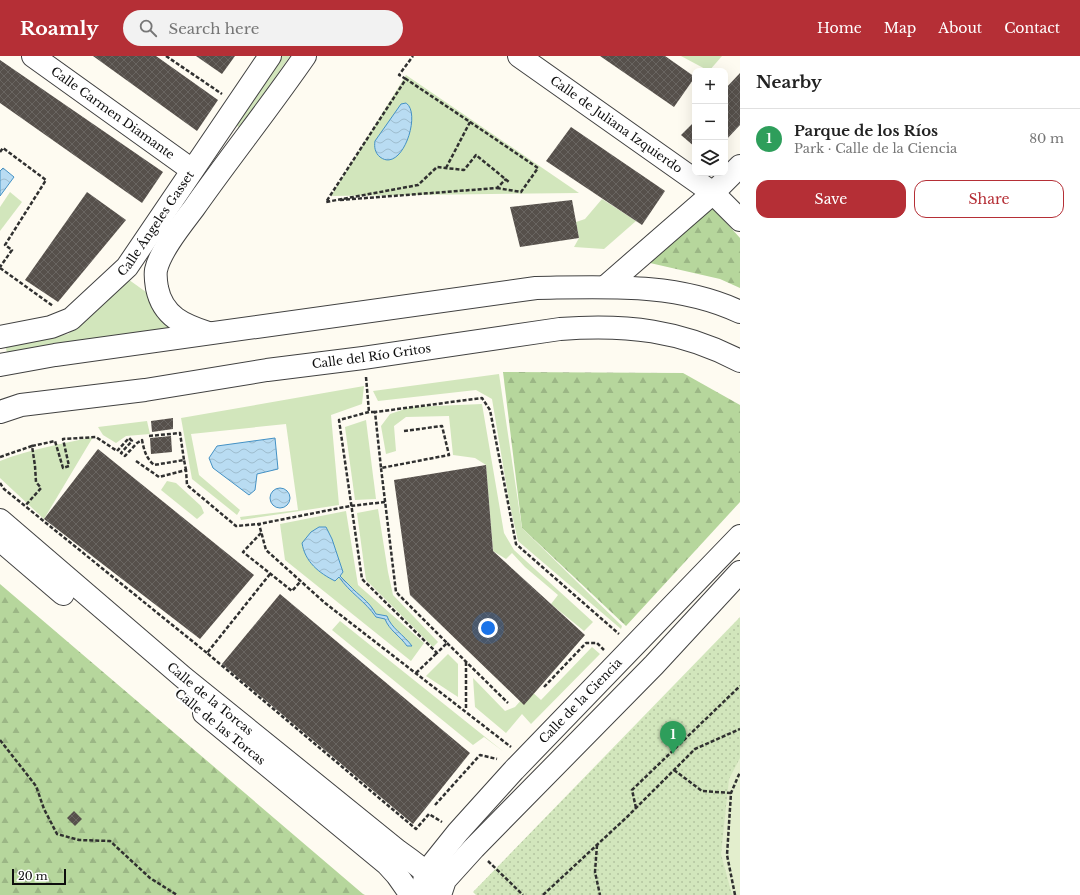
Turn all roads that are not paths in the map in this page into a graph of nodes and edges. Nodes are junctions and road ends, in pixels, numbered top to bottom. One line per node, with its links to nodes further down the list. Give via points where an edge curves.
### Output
1 (33, 56): 6 (street, Calle Carmen Diamante)
2 (270, 56): 6 (street, Calle Ángeles Gasset)
3 (305, 56): 11 (street, Calle Ángeles Gasset, via 190,213 164,251 156,270 158,292 167,310 178,321)
4 (519, 56): 7 (street, Calle de Juliana Izquierdo)
5 (740, 166): 7 (street)
6 (192, 170): 12 (street, Calle Ángeles Gasset, via 127,267 71,319 51,327)
7 (713, 193): 8 (street, Calle de Juliana Izquierdo); 9 (street)
8 (740, 220)
9 (605, 287): 10 (street, via 677,292 705,298); 11 (street, via 536,288)
10 (740, 312)
11 (211, 334): 14 (street)
12 (0, 337)
13 (740, 361): 15 (street, Calle del Río Gritos, via 705,344 663,333 632,328 560,329 266,370 146,390 22,405)
14 (0, 365)
15 (0, 412)
16 (0, 520): 20 (street, Calle de la Torcas, via 184,678 398,851)
17 (740, 536): 20 (street, Calle de la Ciencia, via 520,764 458,832)
18 (0, 540): 20 (street, Calle de las Torcas, via 175,690 405,880)
19 (740, 572): 20 (street, via 667,652 474,848)
20 (431, 887)

